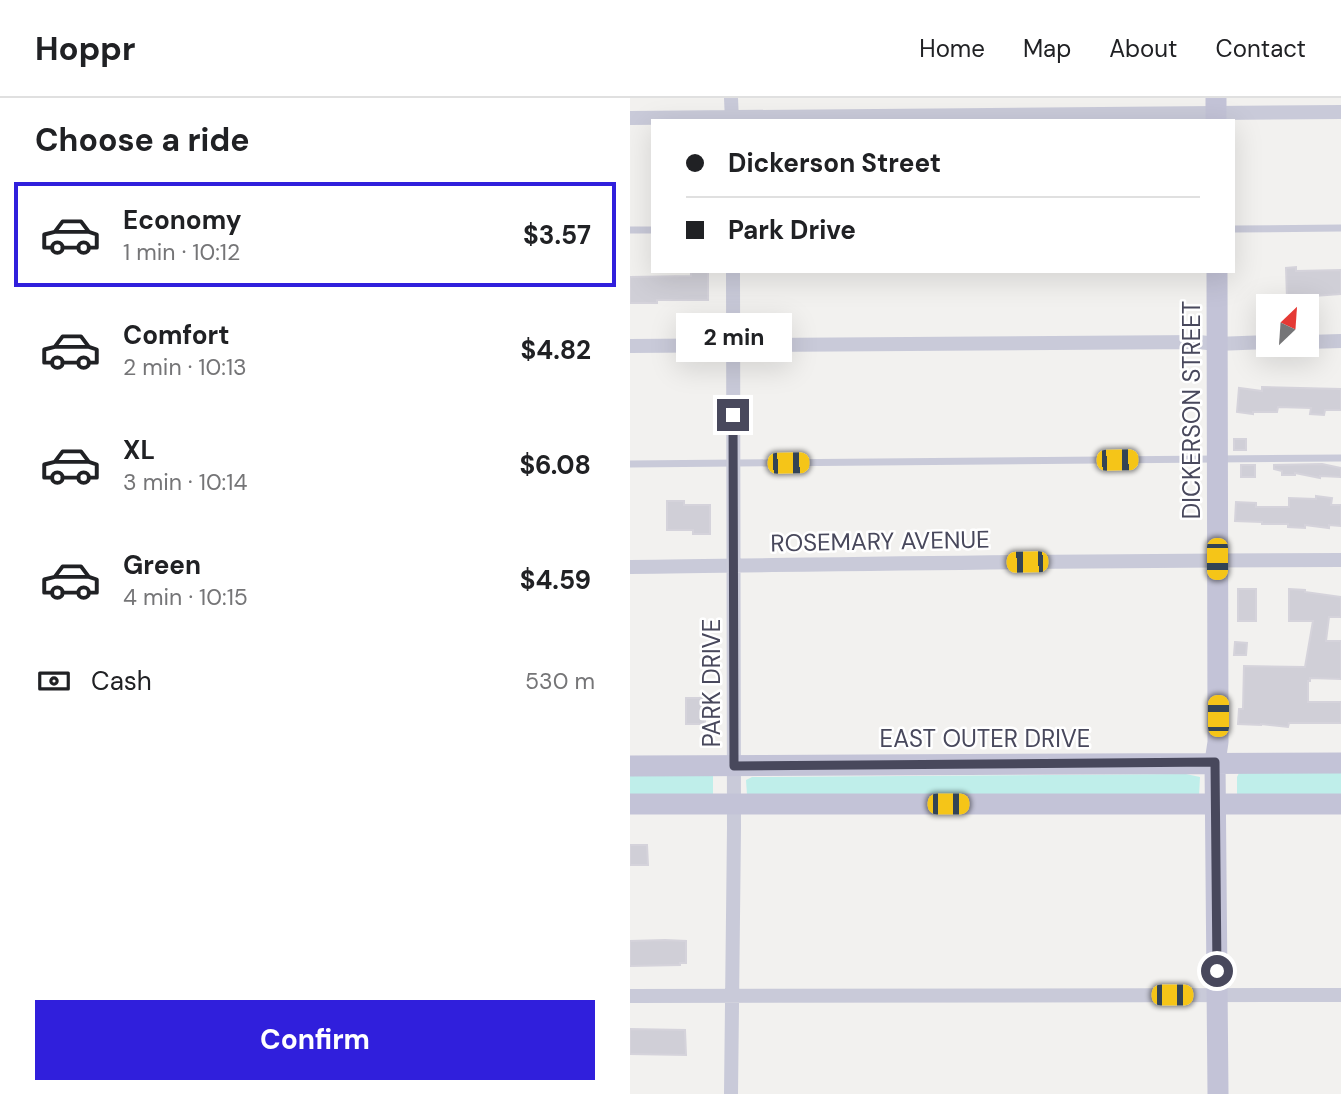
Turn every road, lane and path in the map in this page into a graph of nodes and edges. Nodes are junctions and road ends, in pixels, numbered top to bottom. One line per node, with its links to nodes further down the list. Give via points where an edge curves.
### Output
1 (732, 98): 5 (street)
2 (1216, 111): 3 (street); 5 (street)
3 (1341, 112)
4 (630, 118): 5 (street)
5 (732, 119)
6 (1235, 229): 7 (lane)
7 (1341, 229)
8 (630, 230): 9 (lane)
9 (651, 230)
10 (733, 273): 17 (street, PARK DRIVE)
11 (1217, 273): 15 (street, DICKERSON STREET)
12 (1341, 341): 14 (street)
13 (1256, 342): 15 (street)
14 (1320, 342)
15 (1216, 344): 17 (street); 19 (street, DICKERSON STREET)
16 (630, 346): 17 (street)
17 (733, 346): 21 (street, PARK DRIVE)
18 (1341, 458): 19 (lane)
19 (1217, 459): 21 (lane); 22 (street, DICKERSON STREET)
20 (630, 464): 21 (lane)
21 (733, 464): 25 (street, PARK DRIVE)
22 (1217, 559): 23 (street, ROSEMARY AVENUE); 25 (street, ROSEMARY AVENUE); 26 (street, DICKERSON STREET)
23 (1341, 560)
24 (630, 567): 25 (street, ROSEMARY AVENUE)
25 (733, 567): 29 (street, PARK DRIVE)
26 (1215, 762): 27 (street, EAST OUTER DRIVE); 29 (street, EAST OUTER DRIVE); 32 (street, DICKERSON STREET)
27 (1341, 763)
28 (630, 766): 29 (street, EAST OUTER DRIVE)
29 (734, 766): 31 (street, PARK DRIVE)
30 (630, 804): 31 (street)
31 (734, 804): 32 (street); 37 (street, PARK DRIVE)
32 (1215, 804): 33 (street); 34 (street, DICKERSON STREET)
33 (1341, 804)
34 (1217, 995): 35 (street); 37 (street); 39 (street, DICKERSON STREET)
35 (1341, 995)
36 (630, 996): 37 (street)
37 (732, 996): 38 (street, PARK DRIVE)
38 (731, 1094)
39 (1218, 1094)

